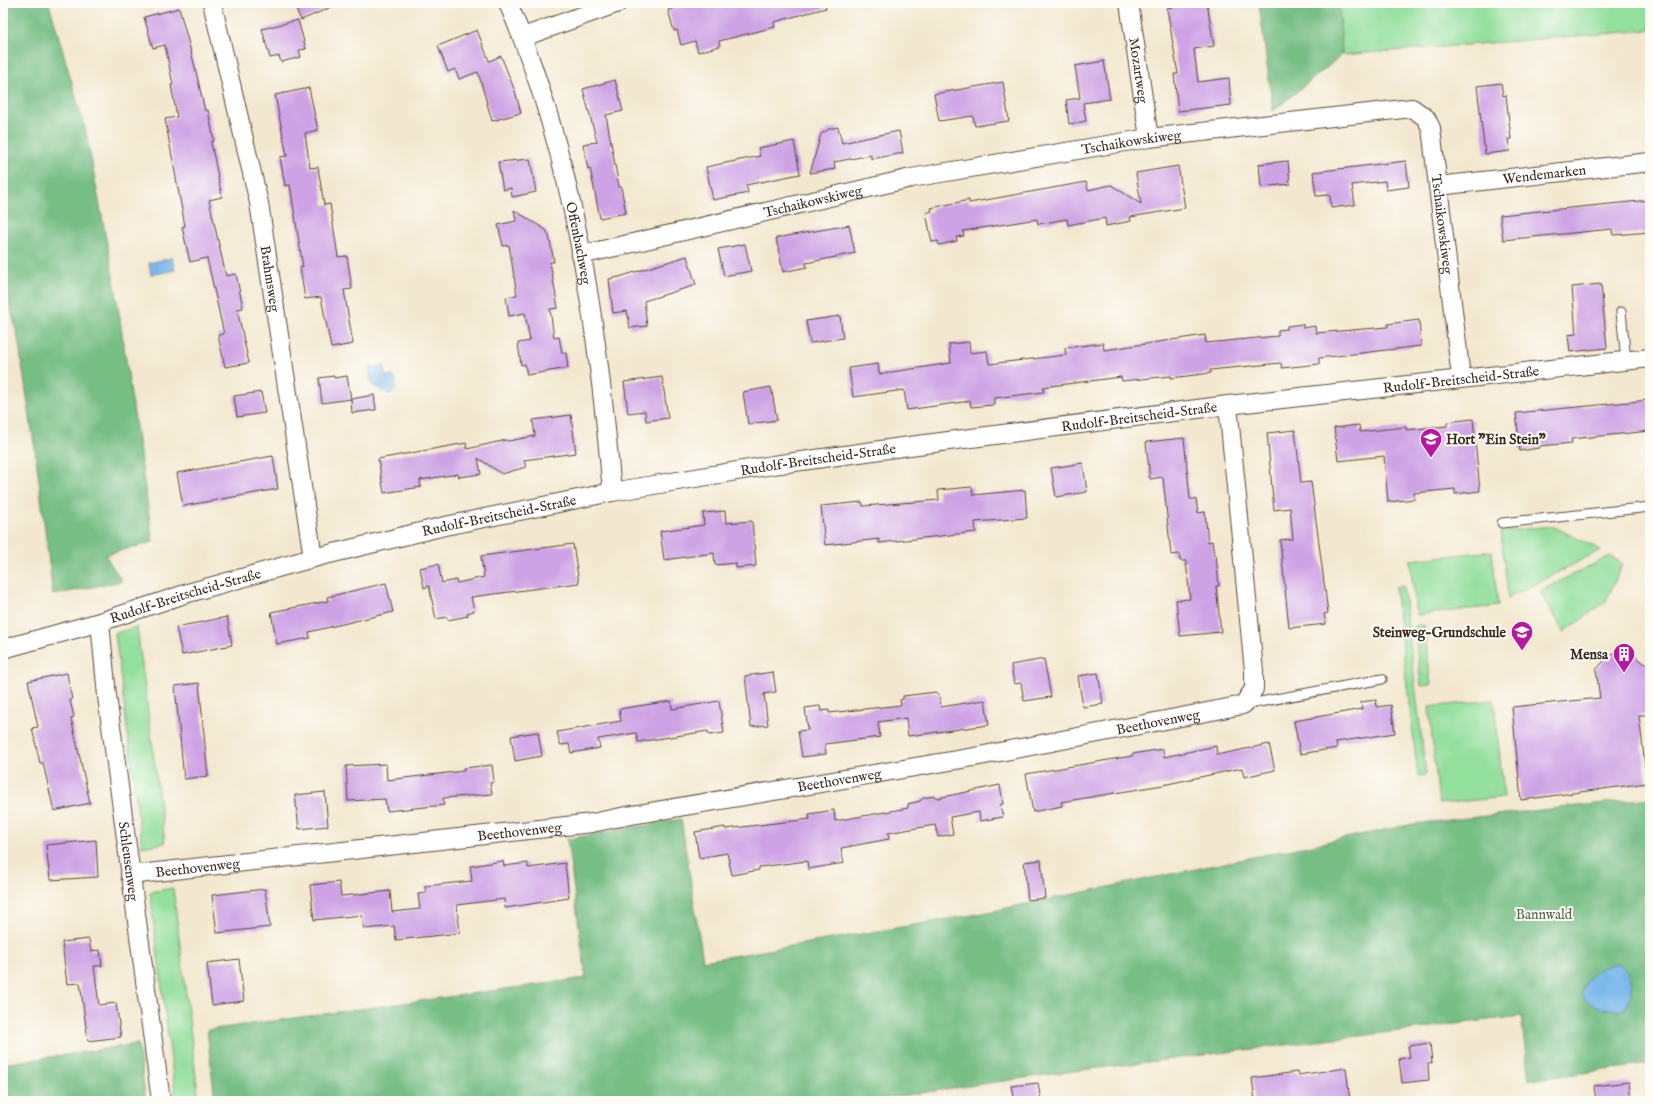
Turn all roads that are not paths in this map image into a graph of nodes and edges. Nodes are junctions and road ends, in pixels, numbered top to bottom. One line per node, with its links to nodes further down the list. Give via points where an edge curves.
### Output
1 (212, 3): 18 (street, Brahmsweg, via 259,203)
2 (508, 3): 5 (street, Offenbachweg)
3 (618, 3): 5 (street)
4 (1129, 3): 6 (street, Mozartweg)
5 (523, 37): 9 (street, Offenbachweg, via 558,149)
6 (1149, 138): 8 (street, Tschaikowskiweg, via 1412,108 1426,118 1431,128); 9 (street, Tschaikowskiweg, via 912,178)
7 (1650, 162): 8 (street, Wendemarken)
8 (1438, 186): 13 (street, Tschaikowskiweg)
9 (581, 255): 15 (street, Offenbachweg, via 604,401)
10 (1621, 312): 12 (lane)
11 (1650, 358): 12 (street, Rudolf-Breitscheid-Straße)
12 (1626, 360): 13 (street, Rudolf-Breitscheid-Straße)
13 (1461, 378): 14 (street, Rudolf-Breitscheid-Straße)
14 (1228, 405): 15 (street, Rudolf-Breitscheid-Straße, via 773,465); 22 (street, via 1254,671 1254,689)
15 (612, 492): 18 (street, Rudolf-Breitscheid-Straße, via 446,526)
16 (1650, 507): 17 (lane)
17 (1502, 524)
18 (313, 558): 19 (street, Rudolf-Breitscheid-Straße, via 188,593)
19 (100, 622): 20 (street, Rudolf-Breitscheid-Straße); 23 (street, Schleusenweg)
20 (3, 649)
21 (1382, 679): 22 (lane)
22 (1243, 706): 23 (street, Beethovenweg, via 974,757 592,823)
23 (130, 874): 24 (street, Schleusenweg)
24 (161, 1101)

